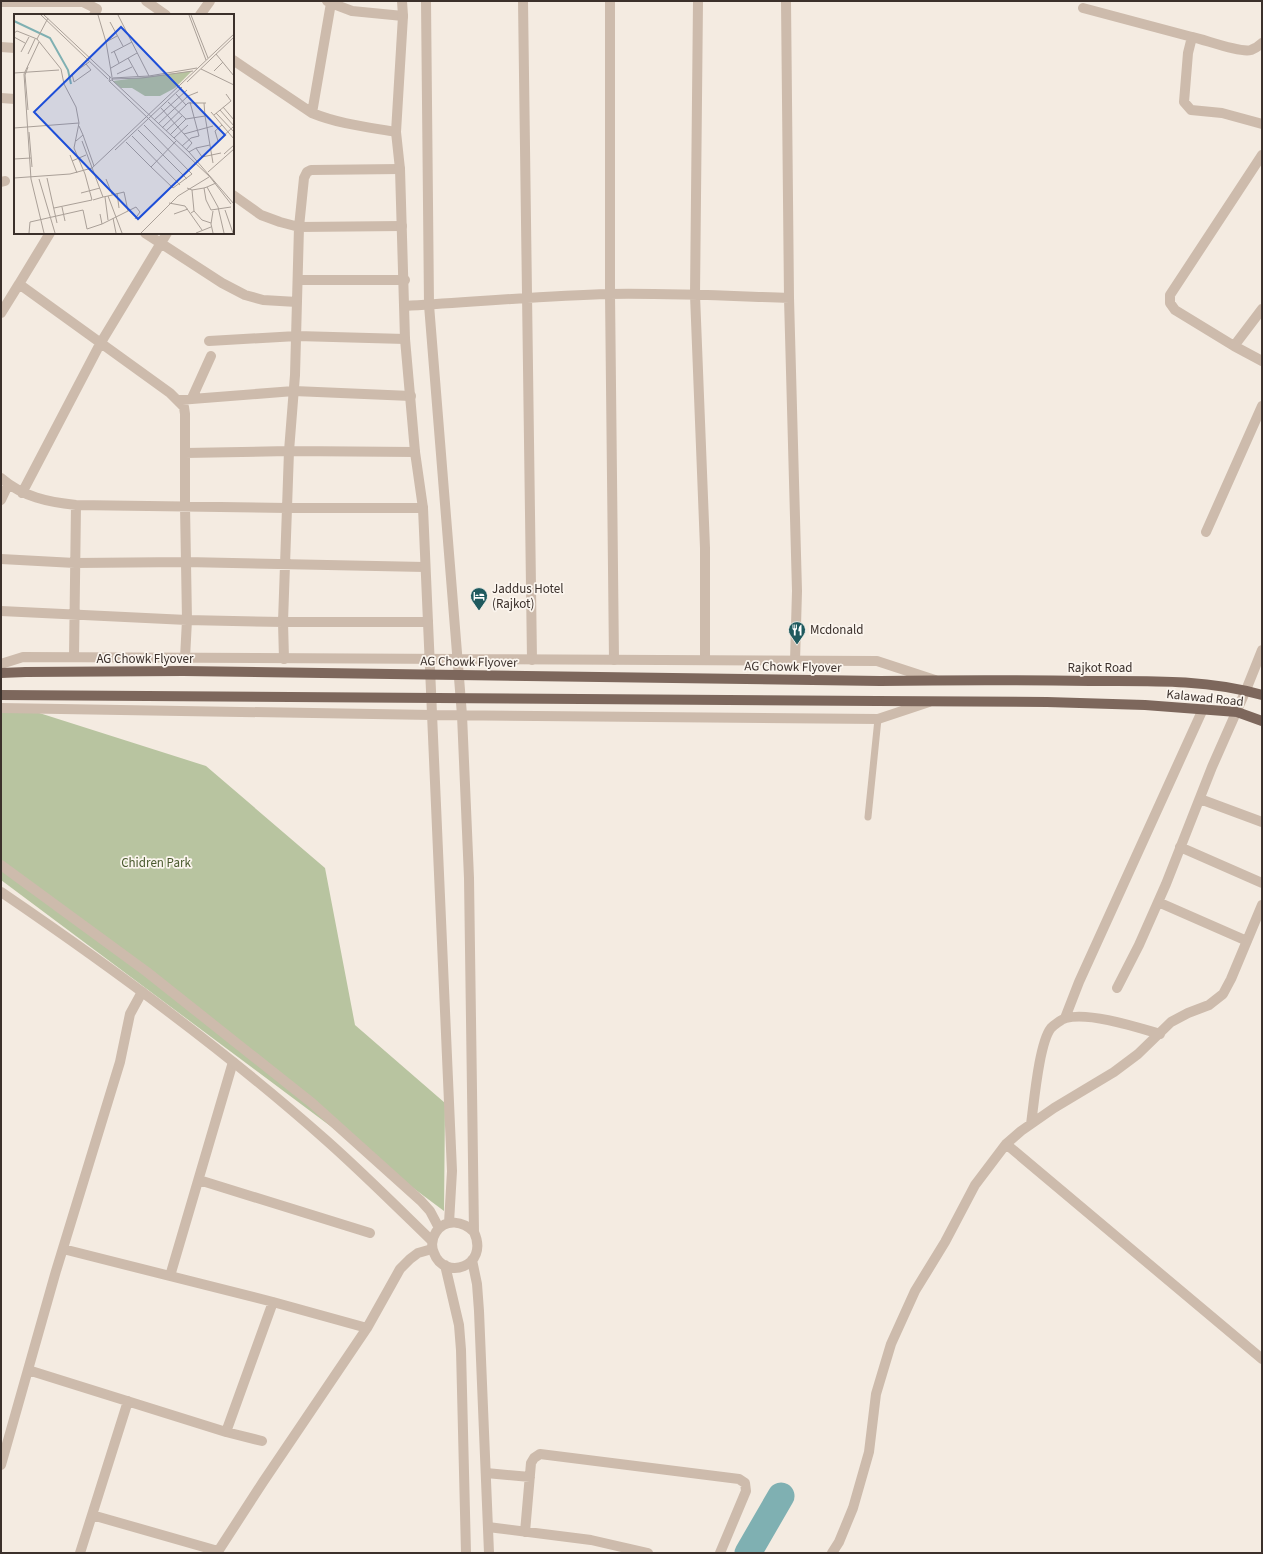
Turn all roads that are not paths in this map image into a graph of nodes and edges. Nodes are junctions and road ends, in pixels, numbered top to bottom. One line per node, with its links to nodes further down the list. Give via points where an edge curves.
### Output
1 (146, 1): 13 (street)
2 (210, 1): 14 (street)
3 (402, 1): 15 (street)
4 (426, 1): 43 (street)
5 (523, 1): 40 (street)
6 (610, 1): 38 (street)
7 (698, 1): 39 (street)
8 (786, 1): 41 (street)
9 (1, 2): 12 (street, via 83,2 97,9)
10 (329, 2): 15 (street, via 352,11); 23 (street)
11 (1083, 8): 16 (street)
12 (94, 14)
13 (165, 14)
14 (201, 14)
15 (402, 16): 25 (street)
16 (1192, 37): 17 (street, via 1241,50 1257,48); 24 (street, via 1188,53 1184,102 1187,106 1191,110 1222,113)
17 (1262, 43)
18 (1, 47): 19 (street)
19 (14, 48)
20 (234, 61): 23 (street)
21 (1, 98): 22 (street)
22 (14, 99)
23 (312, 113): 25 (street, via 326,119)
24 (1262, 124)
25 (396, 132): 27 (street)
26 (1262, 155): 51 (street, via 1170,295 1170,303 1175,310)
27 (400, 169): 29 (street, via 306,172); 30 (street)
28 (234, 196): 29 (street, via 261,215)
29 (300, 226): 30 (street); 35 (street)
30 (402, 226): 36 (street)
31 (49, 234): 37 (street)
32 (146, 234): 34 (street)
33 (166, 234): 34 (street)
34 (160, 244): 42 (street, via 222,283 245,294 263,300); 50 (street)
35 (298, 280): 36 (street); 42 (street)
36 (405, 280): 44 (street)
37 (19, 284): 46 (street); 50 (street)
38 (610, 294): 39 (street); 40 (street); 87 (street)
39 (696, 295): 41 (street); 88 (street, via 705,548)
40 (527, 298): 43 (street); 86 (street)
41 (789, 298): 89 (street, via 798,592)
42 (297, 302): 47 (street)
43 (429, 305): 44 (street); 85 (street)
44 (406, 306): 48 (street)
45 (1262, 309): 51 (street)
46 (1, 313)
47 (297, 336): 48 (street); 49 (street); 54 (street)
48 (405, 339): 55 (street)
49 (209, 341)
50 (100, 344): 57 (street); 63 (street)
51 (1234, 346): 53 (street)
52 (211, 356): 56 (street)
53 (1262, 361)
54 (294, 391): 55 (street); 56 (street); 59 (street)
55 (411, 396): 60 (street)
56 (192, 398): 57 (street)
57 (179, 400): 61 (street, via 185,414)
58 (1262, 406): 69 (street)
59 (289, 451): 60 (street); 61 (street); 67 (street)
60 (415, 452): 68 (street)
61 (185, 453): 66 (street)
62 (5, 482): 63 (street); 64 (street)
63 (22, 493): 65 (street, via 49,502)
64 (1, 500)
65 (76, 505): 66 (street); 72 (street)
66 (185, 506): 67 (street); 71 (street)
67 (287, 508): 68 (street); 73 (street)
68 (422, 508): 74 (street)
69 (1206, 532)
70 (1, 559): 72 (street)
71 (186, 562): 72 (street); 73 (street); 77 (street)
72 (75, 563): 76 (street)
73 (285, 564): 74 (street); 78 (street)
74 (425, 567): 79 (street)
75 (1, 611): 76 (street)
76 (74, 616): 77 (street); 81 (street)
77 (187, 620): 78 (street); 82 (street)
78 (282, 622): 79 (street); 83 (street)
79 (428, 622): 84 (street)
80 (1262, 650): 93 (street)
81 (74, 658): 82 (street); 90 (street, via 23,657)
82 (185, 658): 83 (street)
83 (284, 658): 84 (street)
84 (429, 659): 85 (street); 100 (street)
85 (458, 660): 86 (street); 101 (street)
86 (532, 660): 87 (street)
87 (614, 660): 88 (street)
88 (705, 660): 89 (street)
89 (795, 661): 92 (street, via 877,661)
90 (1, 664)
91 (1, 673): 92 (main road, AG Chowk Flyover, bridge, via 183,671)
92 (936, 680): 93 (main road, Rajkot Road, via 1146,681 1222,685)
93 (1246, 690): 95 (main road, Rajkot Road); 99 (street)
94 (1, 695): 96 (main road, bridge)
95 (1262, 695)
96 (931, 701): 98 (main road, Kalawad Road, via 1047,702); 102 (street)
97 (1, 708): 100 (street)
98 (1203, 709): 99 (main road, Kalawad Road); 116 (street)
99 (1237, 712): 103 (main road, Kalawad Road); 104 (street)
100 (432, 715): 101 (street); 122 (street, via 452,1171)
101 (462, 715): 102 (street); 124 (street, via 469,878)
102 (878, 719): 105 (lane)
103 (1262, 721)
104 (1200, 799): 106 (street); 107 (street)
105 (868, 817)
106 (1262, 822)
107 (1180, 847): 109 (street); 111 (street)
108 (1, 865): 123 (street, via 147,972 312,1103 421,1201)
109 (1262, 882)
110 (1, 892): 115 (street)
111 (1158, 902): 113 (street); 114 (street)
112 (1262, 905): 113 (street)
113 (1247, 941): 117 (street, via 1223,994 1209,1005 1171,1022)
114 (1118, 988)
115 (142, 992): 118 (street); 127 (street, via 130,1014 120,1062)
116 (1065, 1018): 117 (street, via 1081,1016 1124,1023); 119 (street, via 1051,1029 1042,1047)
117 (1160, 1034): 119 (street, via 1114,1072)
118 (233, 1062): 121 (street); 126 (street, via 328,1141)
119 (1031, 1124): 120 (street)
120 (1006, 1144): 133 (street); 150 (street, via 975,1185 915,1291 891,1344 876,1394 869,1452 853,1508)
121 (199, 1180): 125 (street); 130 (street)
122 (449, 1223): 123 (street); 124 (street, via 461,1223)
123 (440, 1228): 126 (street)
124 (474, 1232): 128 (street, via 478,1246)
125 (370, 1233)
126 (432, 1245): 129 (street, via 435,1256); 132 (street, via 410,1259 400,1270)
127 (63, 1249): 130 (street); 134 (street)
128 (472, 1260): 129 (street, via 460,1267); 139 (street, via 479,1311)
129 (445, 1266): 146 (street, via 459,1326 461,1350)
130 (170, 1276): 131 (street)
131 (273, 1302): 132 (street); 136 (street)
132 (367, 1328): 144 (street)
133 (1262, 1359)
134 (28, 1370): 135 (street); 138 (street)
135 (128, 1401): 136 (street); 141 (street)
136 (226, 1432): 137 (street)
137 (262, 1441)
138 (1, 1465)
139 (486, 1473): 140 (street); 142 (street)
140 (530, 1477): 143 (street); 149 (street, via 531,1463 540,1454 739,1478 746,1483 746,1492)
141 (92, 1515): 144 (street); 145 (street)
142 (488, 1527): 143 (street); 147 (street)
143 (525, 1532): 148 (street, via 591,1540)
144 (218, 1552)
145 (80, 1553)
146 (466, 1553)
147 (488, 1553)
148 (648, 1553)
149 (720, 1553)
150 (832, 1553)

